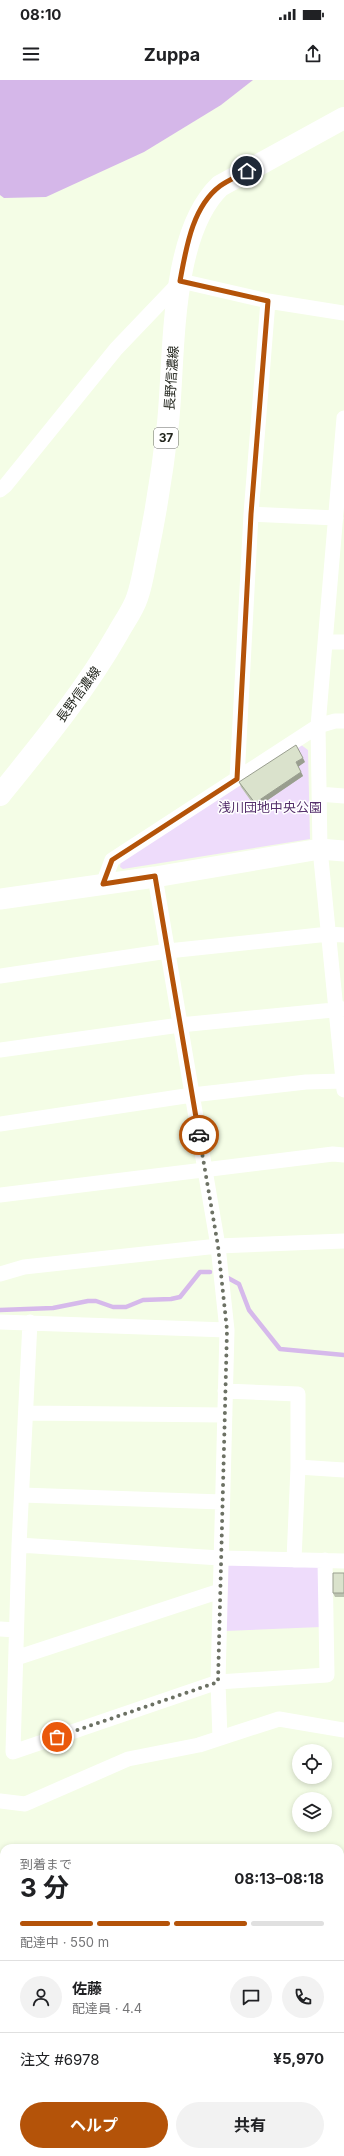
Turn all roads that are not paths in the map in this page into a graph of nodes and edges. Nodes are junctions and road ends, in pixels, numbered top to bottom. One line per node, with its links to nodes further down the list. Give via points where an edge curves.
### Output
1 (344, 118): 2 (main road, 長野信濃線 / 37, via 227,182 211,194 196,219)
2 (180, 281): 3 (street); 7 (street, via 116,349); 17 (main road, 長野信濃線 / 37, via 171,359 168,422 156,511 137,598 102,661 58,723)
3 (268, 301): 4 (street); 8 (street)
4 (344, 313)
5 (344, 418): 6 (street)
6 (342, 476): 9 (street)
7 (0, 490)
8 (251, 514): 9 (street); 15 (street)
9 (336, 518): 10 (street)
10 (338, 558): 11 (street)
11 (326, 642): 12 (street); 14 (street)
12 (344, 642)
13 (344, 721): 14 (street)
14 (318, 726): 15 (street); 16 (street)
15 (237, 779): 22 (street, via 112,860)
16 (319, 794): 18 (street); 19 (street)
17 (0, 795)
18 (344, 796)
19 (320, 849): 20 (street); 21 (street); 24 (street)
20 (344, 851)
21 (155, 876): 22 (street); 26 (street)
22 (103, 884): 23 (street)
23 (0, 898)
24 (329, 934): 25 (street); 26 (street); 28 (street)
25 (344, 935)
26 (168, 951): 27 (street); 29 (street)
27 (0, 976)
28 (340, 1009): 29 (street); 31 (street)
29 (180, 1025): 30 (street); 32 (street)
30 (0, 1050)
31 (344, 1084): 32 (street, via 306,1082)
32 (192, 1096): 33 (street); 35 (street)
33 (0, 1124)
34 (344, 1155): 35 (street, via 333,1154)
35 (205, 1168): 36 (street); 38 (street)
36 (0, 1195)
37 (344, 1241): 38 (street)
38 (218, 1246): 39 (street, via 24,1267); 42 (street)
39 (0, 1274)
40 (0, 1322): 41 (street)
41 (30, 1322): 42 (street); 44 (street)
42 (227, 1330): 43 (street)
43 (225, 1391): 45 (street); 46 (street, via 298,1394)
44 (26, 1413): 45 (street); 48 (street)
45 (225, 1415): 49 (street)
46 (298, 1467): 47 (street); 52 (street)
47 (344, 1470)
48 (22, 1495): 49 (street); 50 (street)
49 (222, 1502): 51 (street)
50 (19, 1545): 51 (street); 57 (street)
51 (220, 1558): 52 (street); 55 (street)
52 (294, 1560): 53 (street)
53 (325, 1560): 54 (street); 59 (street, via 327,1675)
54 (344, 1561)
55 (220, 1590): 58 (street); 59 (street)
56 (0, 1629): 57 (street)
57 (16, 1630): 58 (street)
58 (16, 1658): 62 (street)
59 (218, 1682): 61 (street); 62 (street)
60 (344, 1730): 61 (street, via 279,1719)
61 (220, 1738): 63 (street, via 199,1745 128,1759 25,1804)
62 (6, 1752)
63 (0, 1801)

